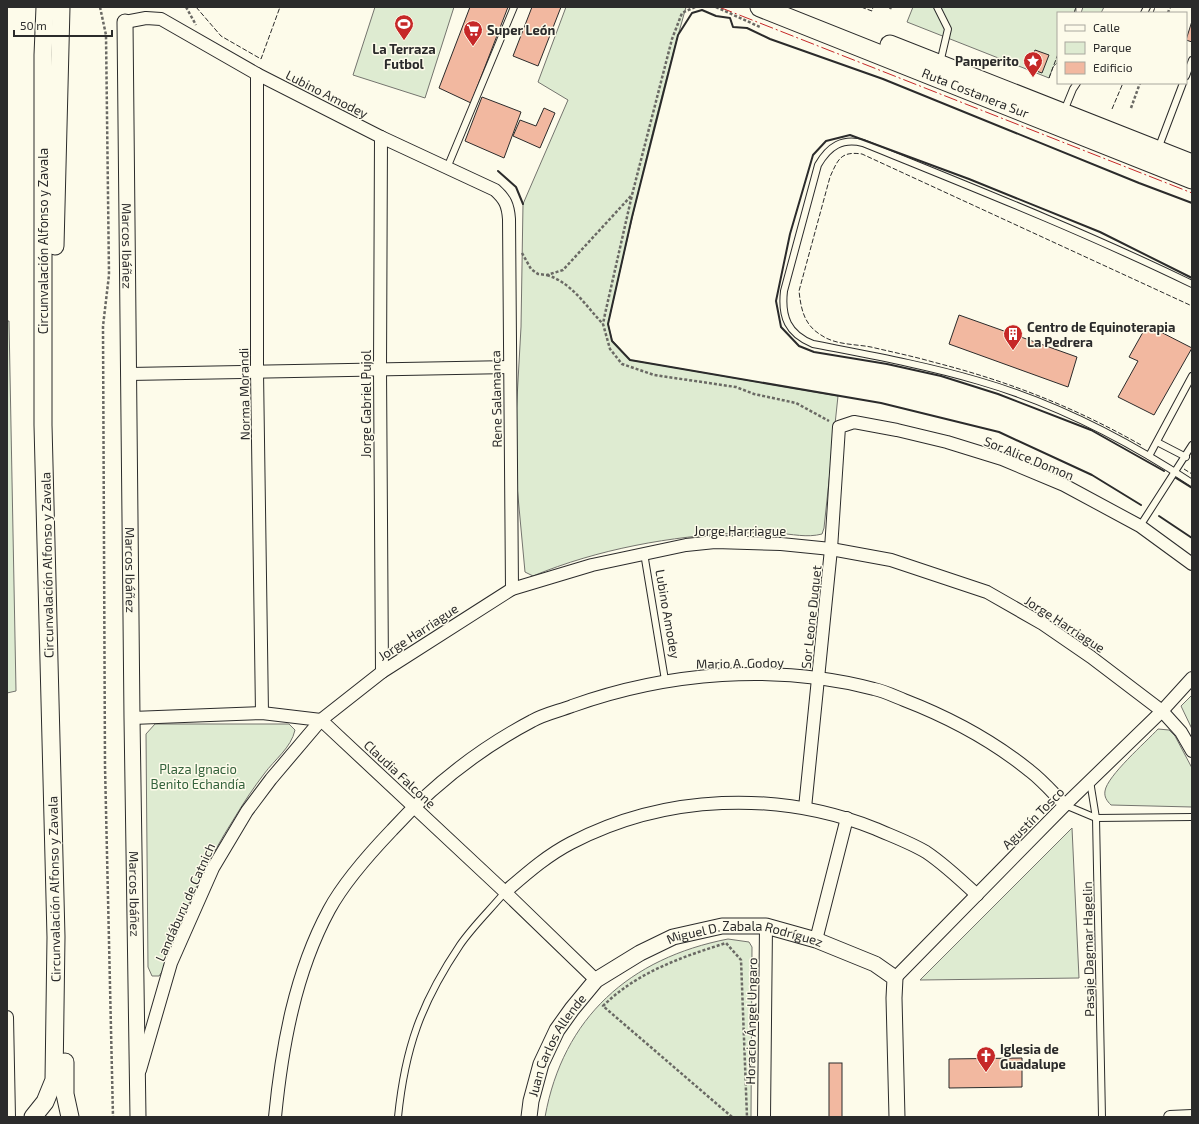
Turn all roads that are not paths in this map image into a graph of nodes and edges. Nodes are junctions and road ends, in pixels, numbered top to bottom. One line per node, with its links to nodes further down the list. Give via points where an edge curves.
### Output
1 (45, 7): 65 (main road, Circunvalación Alfonso y Zavala, via 43,426 56,937 54,1080 45,1102)
2 (61, 7): 66 (main road, Circunvalación Alfonso y Zavala, via 53,314 65,1094)
3 (514, 7): 18 (lane)
4 (760, 7): 19 (main road, Ruta Costanera Sur)
5 (795, 7): 9 (main road, Ruta Costanera Sur)
6 (937, 7): 9 (lane, via 948,29)
7 (125, 22): 11 (street, Lubino Amodey, via 146,18 161,19); 25 (street, Marcos Ibáñez)
8 (1192, 60): 10 (lane)
9 (939, 64): 14 (main road, Ruta Costanera Sur)
10 (1187, 73)
11 (257, 74): 15 (street, Lubino Amodey); 24 (street, Norma Morandi)
12 (1076, 84): 14 (lane)
13 (1183, 84): 16 (lane)
14 (1063, 113): 16 (main road, Ruta Costanera Sur)
15 (381, 137): 18 (street, Lubino Amodey); 23 (street, Jorge Gabriel Pujol)
16 (1158, 150): 17 (main road, Ruta Costanera Sur)
17 (1192, 164)
18 (447, 168): 20 (street, Lubino Amodey, via 494,190 504,198)
19 (1192, 179)
20 (508, 209): 22 (street, Rene Salamanca)
21 (1192, 284): 30 (lane, via 1040,214 851,140 830,149 818,165 784,291 783,305 787,322 794,334 802,340 980,381 1072,415)
22 (510, 367): 23 (street); 38 (street, Rene Salamanca)
23 (380, 369): 24 (street); 39 (street, Jorge Gabriel Pujol)
24 (257, 372): 25 (street); 44 (street, Norma Morandi)
25 (129, 374): 45 (street, Marcos Ibáñez)
26 (1192, 376): 28 (lane)
27 (839, 427): 34 (street, Sor Alice Domon, via 854,422 897,430 1002,459 1064,485); 35 (street, Sor Leone Duquet)
28 (1157, 442): 30 (lane); 31 (lane)
29 (1192, 445): 31 (lane)
30 (1149, 456): 32 (lane)
31 (1186, 457): 32 (lane)
32 (1175, 472): 33 (lane); 34 (lane)
33 (1192, 483)
34 (1140, 526): 37 (street, Sor Alice Domon)
35 (831, 549): 36 (street, Jorge Harriague, via 782,544 715,542); 40 (street, Sor Leone Duquet); 43 (street, Jorge Harriague, via 891,560 987,592 1043,624)
36 (644, 553): 38 (street, Jorge Harriague, via 592,564); 42 (lane, Lubino Amodey)
37 (1192, 564)
38 (512, 589): 39 (street, Jorge Harriague)
39 (382, 672): 46 (street, Jorge Harriague)
40 (819, 678): 42 (street, Mario A. Godoy, via 746,674); 49 (street, Mario A. Godoy, via 875,689 930,710 981,738 1030,771); 51 (street, Sor Leone Duquet)
41 (1192, 678): 43 (street, Agustín Tosco)
42 (665, 680): 50 (street, Mario A. Godoy, via 595,698 534,720 471,758)
43 (1162, 711): 47 (street, Jorge Harriague, via 1181,732); 48 (street, Agustín Tosco)
44 (262, 713): 45 (street); 46 (street)
45 (132, 718): 62 (street, Marcos Ibáñez)
46 (321, 720): 50 (street, Claudia Falcone); 62 (street, Landáburu de Catnich, via 247,811 213,868 171,962)
47 (1192, 751)
48 (1090, 780): 49 (street, Agustín Tosco); 54 (lane, Pasaje Dagmar Hagelin)
49 (1065, 805): 54 (lane); 56 (street, Agustín Tosco)
50 (413, 806): 55 (street, Claudia Falcone); 68 (street, Mario A. Godoy, via 371,852 330,908 312,945 288,1030 279,1075)
51 (805, 808): 53 (street); 55 (street, via 751,802 700,804 641,815 595,831 570,844 543,860)
52 (1192, 817): 54 (lane)
53 (847, 818): 56 (street, via 925,852); 58 (street)
54 (1096, 818): 73 (lane, Pasaje Dagmar Hagelin)
55 (505, 892): 60 (street, Claudia Falcone); 69 (lane, via 461,944 429,996 413,1036 402,1079)
56 (977, 895): 59 (street, Agustín Tosco)
57 (766, 926): 58 (street, Miguel D. Zabala Rodríguez); 60 (street, Miguel D. Zabala Rodríguez, via 722,926 673,937 640,953); 71 (street, Horacio Ángel Ungaro)
58 (816, 940): 59 (street, Miguel D. Zabala Rodríguez, via 875,964)
59 (895, 978): 72 (street)
60 (596, 980): 70 (street, Juan Carlos Allende, via 557,1030 541,1064)
61 (7, 1017): 64 (street)
62 (139, 1075): 67 (street, Marcos Ibáñez)
63 (1192, 1116): 74 (street)
64 (8, 1117)
65 (33, 1117)
66 (70, 1117)
67 (138, 1117)
68 (275, 1117)
69 (398, 1117)
70 (529, 1117)
71 (764, 1117)
72 (897, 1117)
73 (1102, 1117)
74 (1170, 1117)

